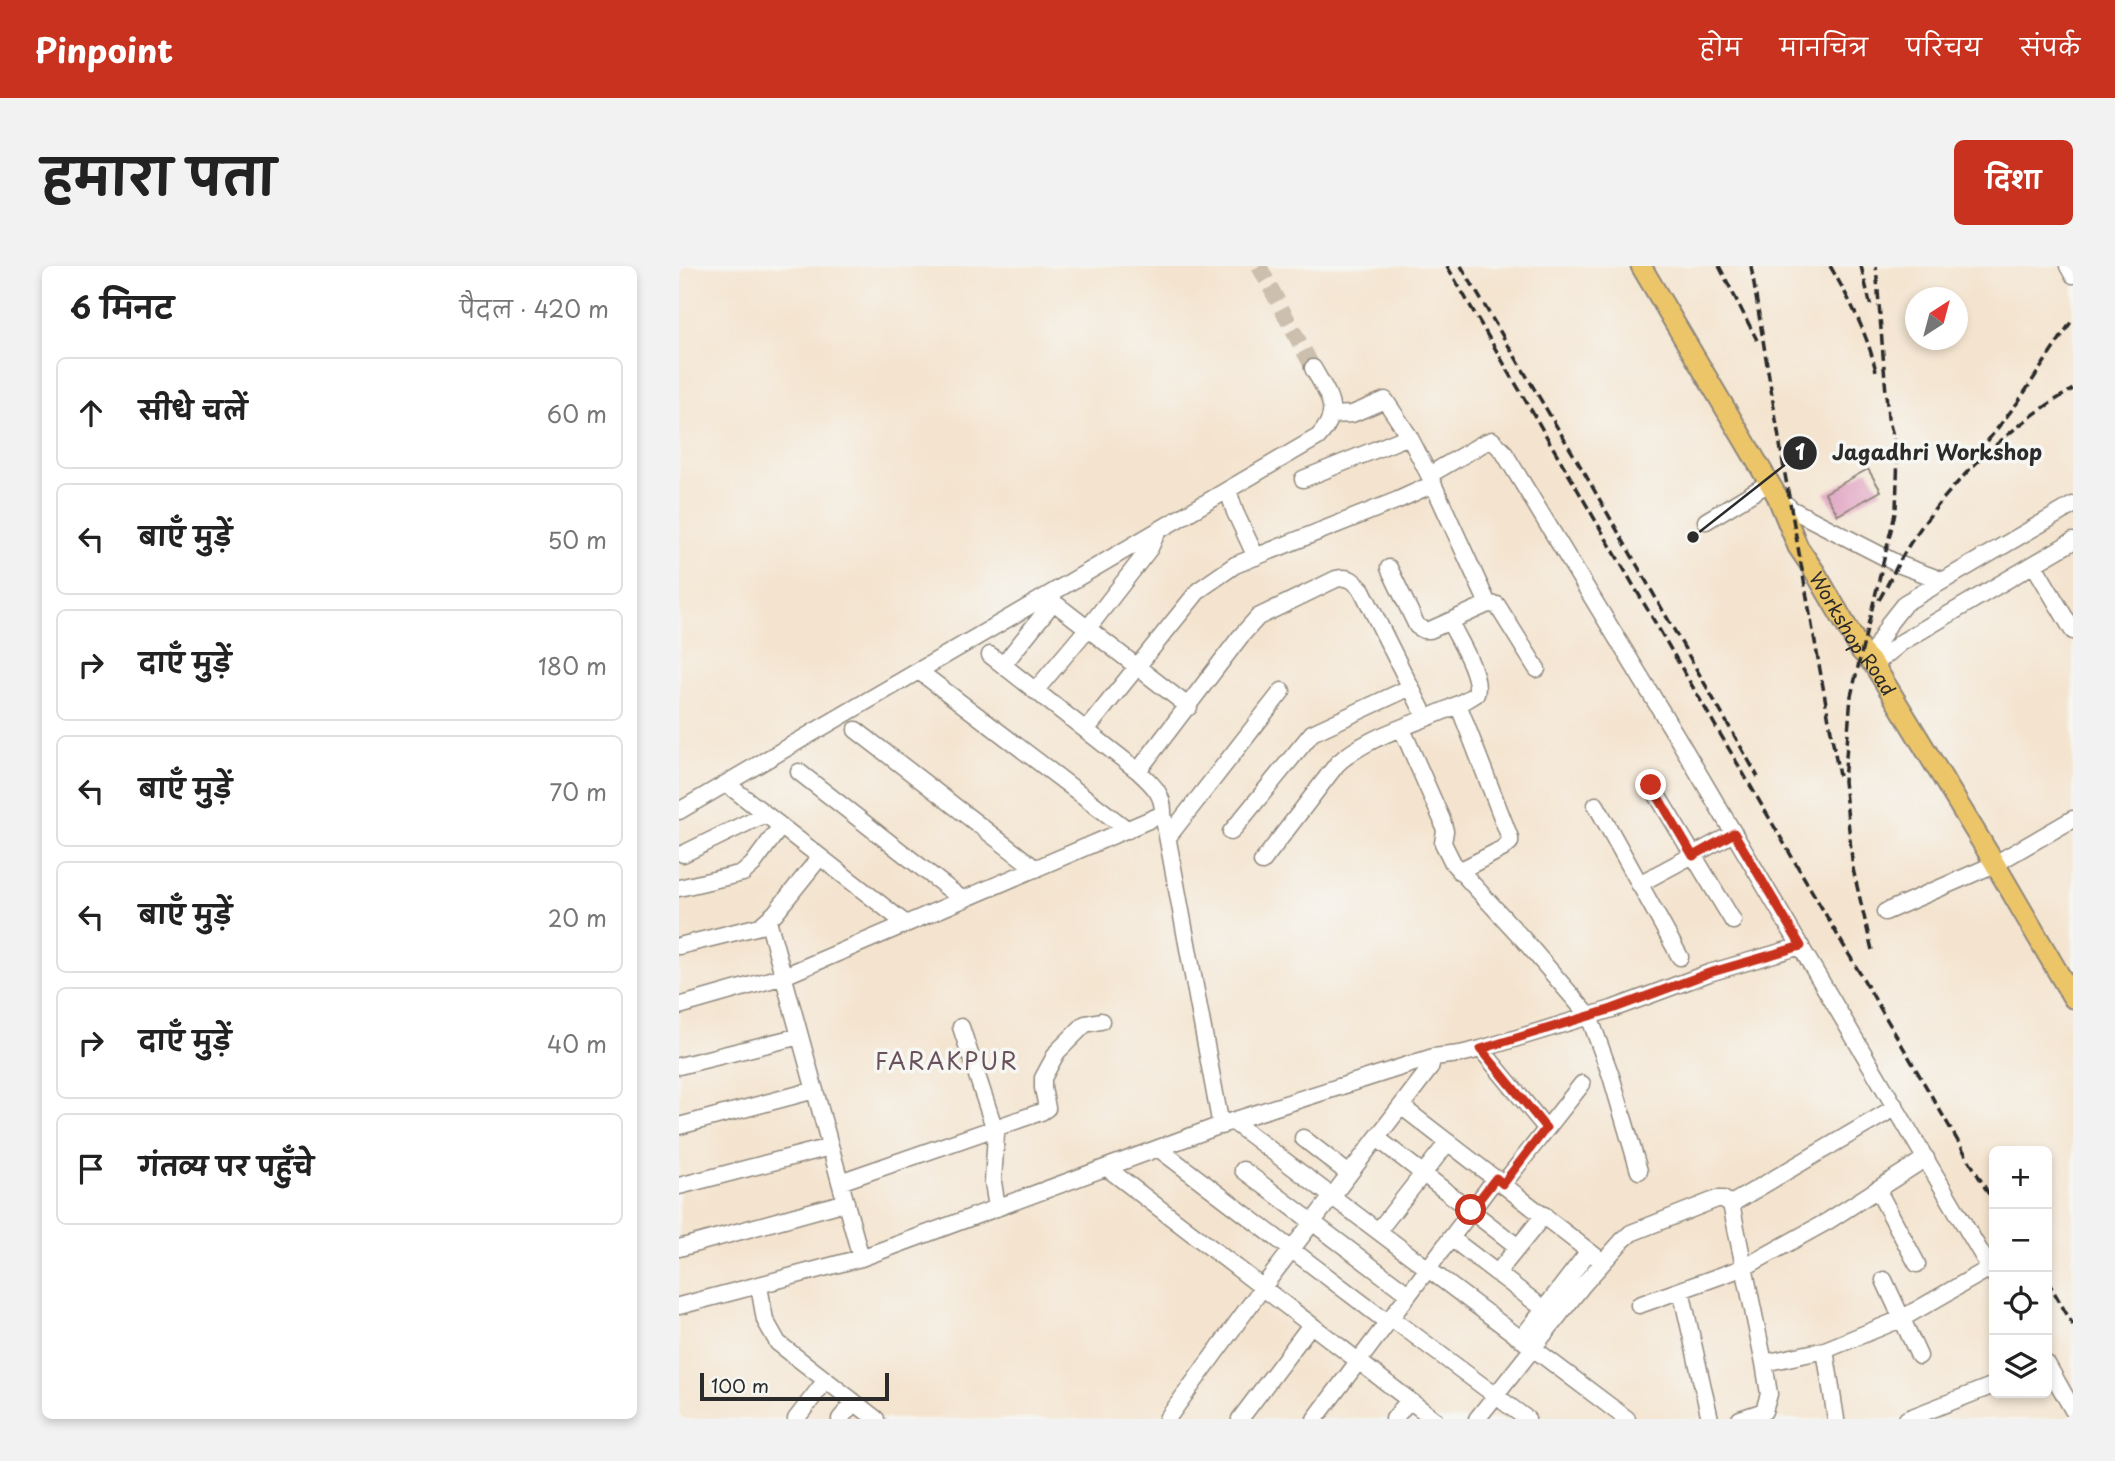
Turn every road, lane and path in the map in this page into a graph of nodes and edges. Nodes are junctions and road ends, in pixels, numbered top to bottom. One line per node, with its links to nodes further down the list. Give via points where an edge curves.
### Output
1 (1641, 266): 10 (main road, Workshop Road)
2 (2068, 266): 3 (street)
3 (2073, 275)
4 (1313, 368): 5 (street, via 1330,400)
5 (1332, 415): 6 (street, via 1352,414 1385,400); 9 (street, via 1318,437)
6 (1409, 436): 7 (street); 8 (street)
7 (1431, 479): 15 (street, via 1398,500); 20 (street); 51 (street, via 1485,443 1497,443)
8 (1303, 480)
9 (1228, 490): 13 (street); 15 (street)
10 (1773, 490): 12 (street); 18 (street, via 1791,509 1898,564); 25 (main road, Workshop Road, via 1798,547)
11 (2073, 505): 18 (street)
12 (1706, 521)
13 (1157, 533): 19 (street); 22 (street)
14 (2073, 541): 16 (street)
15 (1257, 557): 27 (street, via 1235,565 1199,590)
16 (2034, 565): 23 (street); 25 (street)
17 (1389, 568): 21 (street, via 1417,626 1430,630)
18 (1941, 580): 25 (street, via 1905,603 1890,622)
19 (1051, 599): 22 (street); 26 (street); 29 (street)
20 (1488, 604): 21 (street); 28 (street, via 1502,610)
21 (1450, 622): 33 (street, via 1479,686 1476,694)
22 (1088, 628): 27 (street); 31 (street)
23 (2073, 631)
24 (990, 655): 26 (street)
25 (1871, 663): 57 (main road, Workshop Road)
26 (1003, 665): 31 (street)
27 (1138, 667): 34 (street); 38 (street)
28 (1537, 670)
29 (920, 672): 41 (street); 49 (street)
30 (1411, 687): 34 (street, via 1362,590 1345,577 1258,617); 35 (street); 50 (street, via 1312,733)
31 (1035, 691): 38 (street)
32 (1282, 691): 52 (street)
33 (1458, 704): 35 (street); 59 (street, via 1510,838 1508,846)
34 (1189, 707): 39 (street)
35 (1426, 718): 36 (street)
36 (1402, 729): 56 (street, via 1349,753); 59 (street, via 1442,820 1445,851)
37 (856, 730): 58 (street)
38 (1086, 730): 39 (street)
39 (1138, 771): 46 (street, via 1162,797)
40 (799, 772): 62 (street)
41 (727, 784): 44 (street); 45 (street)
42 (1651, 785): 54 (street)
43 (1596, 804): 60 (street)
44 (679, 811)
45 (765, 814): 48 (street); 53 (street)
46 (1163, 814): 49 (street); 52 (street)
47 (2073, 819): 57 (street)
48 (781, 827): 55 (street); 61 (street, via 743,873)
49 (1128, 830): 58 (street)
50 (1231, 832)
51 (1734, 833): 54 (street); 68 (street)
52 (1168, 837): 84 (street)
53 (683, 854)
54 (1693, 856): 60 (street); 65 (street)
55 (820, 857): 64 (street); 66 (street)
56 (1262, 862)
57 (1995, 864): 63 (street); 71 (main road, Workshop Road)
58 (1036, 869): 62 (street)
59 (1459, 871): 73 (street)
60 (1639, 884): 69 (street)
61 (679, 888)
62 (963, 900): 66 (street)
63 (1885, 912)
64 (768, 920): 67 (street, via 760,926); 70 (street)
65 (1733, 922)
66 (906, 924): 70 (street)
67 (679, 946)
68 (1801, 946): 73 (street); 83 (street)
69 (1680, 957)
70 (784, 976): 72 (street); 76 (street)
71 (2073, 998)
72 (679, 1006)
73 (1588, 1016): 77 (street); 96 (street)
74 (1101, 1021): 86 (street, via 1085,1024 1056,1052 1043,1077 1047,1108)
75 (961, 1027): 86 (street)
76 (800, 1035): 79 (street); 81 (street)
77 (1481, 1049): 78 (street); 87 (street)
78 (1433, 1057): 82 (street, via 1430,1068); 84 (street)
79 (679, 1066)
80 (1582, 1084): 87 (street)
81 (815, 1090): 85 (street); 91 (street)
82 (1401, 1106): 89 (street); 90 (street)
83 (1896, 1107): 93 (street); 105 (street)
84 (1227, 1123): 92 (street); 103 (street)
85 (679, 1126)
86 (994, 1127): 100 (street); 106 (street)
87 (1546, 1128): 99 (street)
88 (1303, 1138): 98 (street)
89 (1377, 1138): 97 (street); 98 (street)
90 (1448, 1142): 97 (street); 99 (street)
91 (831, 1147): 100 (street); 101 (street)
92 (1159, 1149): 94 (street); 114 (street)
93 (1926, 1158): 102 (street); 120 (street)
94 (1107, 1168): 106 (street); 126 (street)
95 (1243, 1170): 109 (street)
96 (1639, 1171)
97 (1423, 1173): 107 (street); 110 (street)
98 (1349, 1174): 103 (street)
99 (1499, 1181): 107 (street); 108 (street)
100 (840, 1182): 104 (street)
101 (679, 1186)
102 (1877, 1189): 118 (street); 119 (street)
103 (1332, 1196): 109 (street); 110 (street)
104 (846, 1202): 113 (street); 116 (street)
105 (1731, 1205): 117 (street, via 1717,1199 1631,1233); 119 (street)
106 (997, 1208): 116 (street)
107 (1471, 1210): 111 (street); 112 (street)
108 (1544, 1216): 112 (street); 115 (street)
109 (1313, 1222): 114 (street); 128 (street)
110 (1378, 1231): 121 (street)
111 (1451, 1238): 121 (street); 122 (street)
112 (1518, 1247): 122 (street)
113 (679, 1248)
114 (1291, 1250): 126 (street); 132 (street)
115 (1589, 1251): 117 (street); 131 (street)
116 (861, 1258): 125 (street)
117 (1603, 1262): 135 (street)
118 (1917, 1264)
119 (1745, 1267): 127 (street); 139 (street)
120 (1989, 1267)
121 (1427, 1268): 128 (street); 135 (street)
122 (1497, 1273): 131 (street)
123 (1989, 1274): 133 (street)
124 (1884, 1280): 133 (street)
125 (759, 1286): 130 (street); 141 (street, via 765,1320 778,1343)
126 (1263, 1287): 134 (street); 150 (street)
127 (1681, 1290): 129 (street); 158 (street)
128 (1408, 1294): 132 (street)
129 (1639, 1305)
130 (679, 1306)
131 (1544, 1309): 135 (street)
132 (1388, 1320): 138 (street); 143 (street)
133 (1901, 1320): 136 (street); 137 (street)
134 (1310, 1326): 138 (street); 151 (street)
135 (1527, 1343): 143 (street); 157 (street)
136 (1825, 1350): 139 (street); 160 (street)
137 (1919, 1356)
138 (1358, 1361): 144 (street); 152 (street)
139 (1764, 1363): 159 (street, via 1769,1394 1764,1411)
140 (2052, 1373): 146 (street)
141 (826, 1380): 145 (street); 147 (street)
142 (1989, 1387): 161 (street)
143 (1496, 1395): 155 (street); 156 (street)
144 (1409, 1400): 153 (street); 154 (street)
145 (854, 1402): 148 (street); 149 (street)
146 (2073, 1410)
147 (796, 1419)
148 (840, 1419)
149 (876, 1419)
150 (1167, 1419)
151 (1240, 1419)
152 (1315, 1419)
153 (1394, 1419)
154 (1434, 1419)
155 (1477, 1419)
156 (1527, 1419)
157 (1627, 1419)
158 (1710, 1419)
159 (1740, 1419)
160 (1836, 1419)
161 (1908, 1419)

